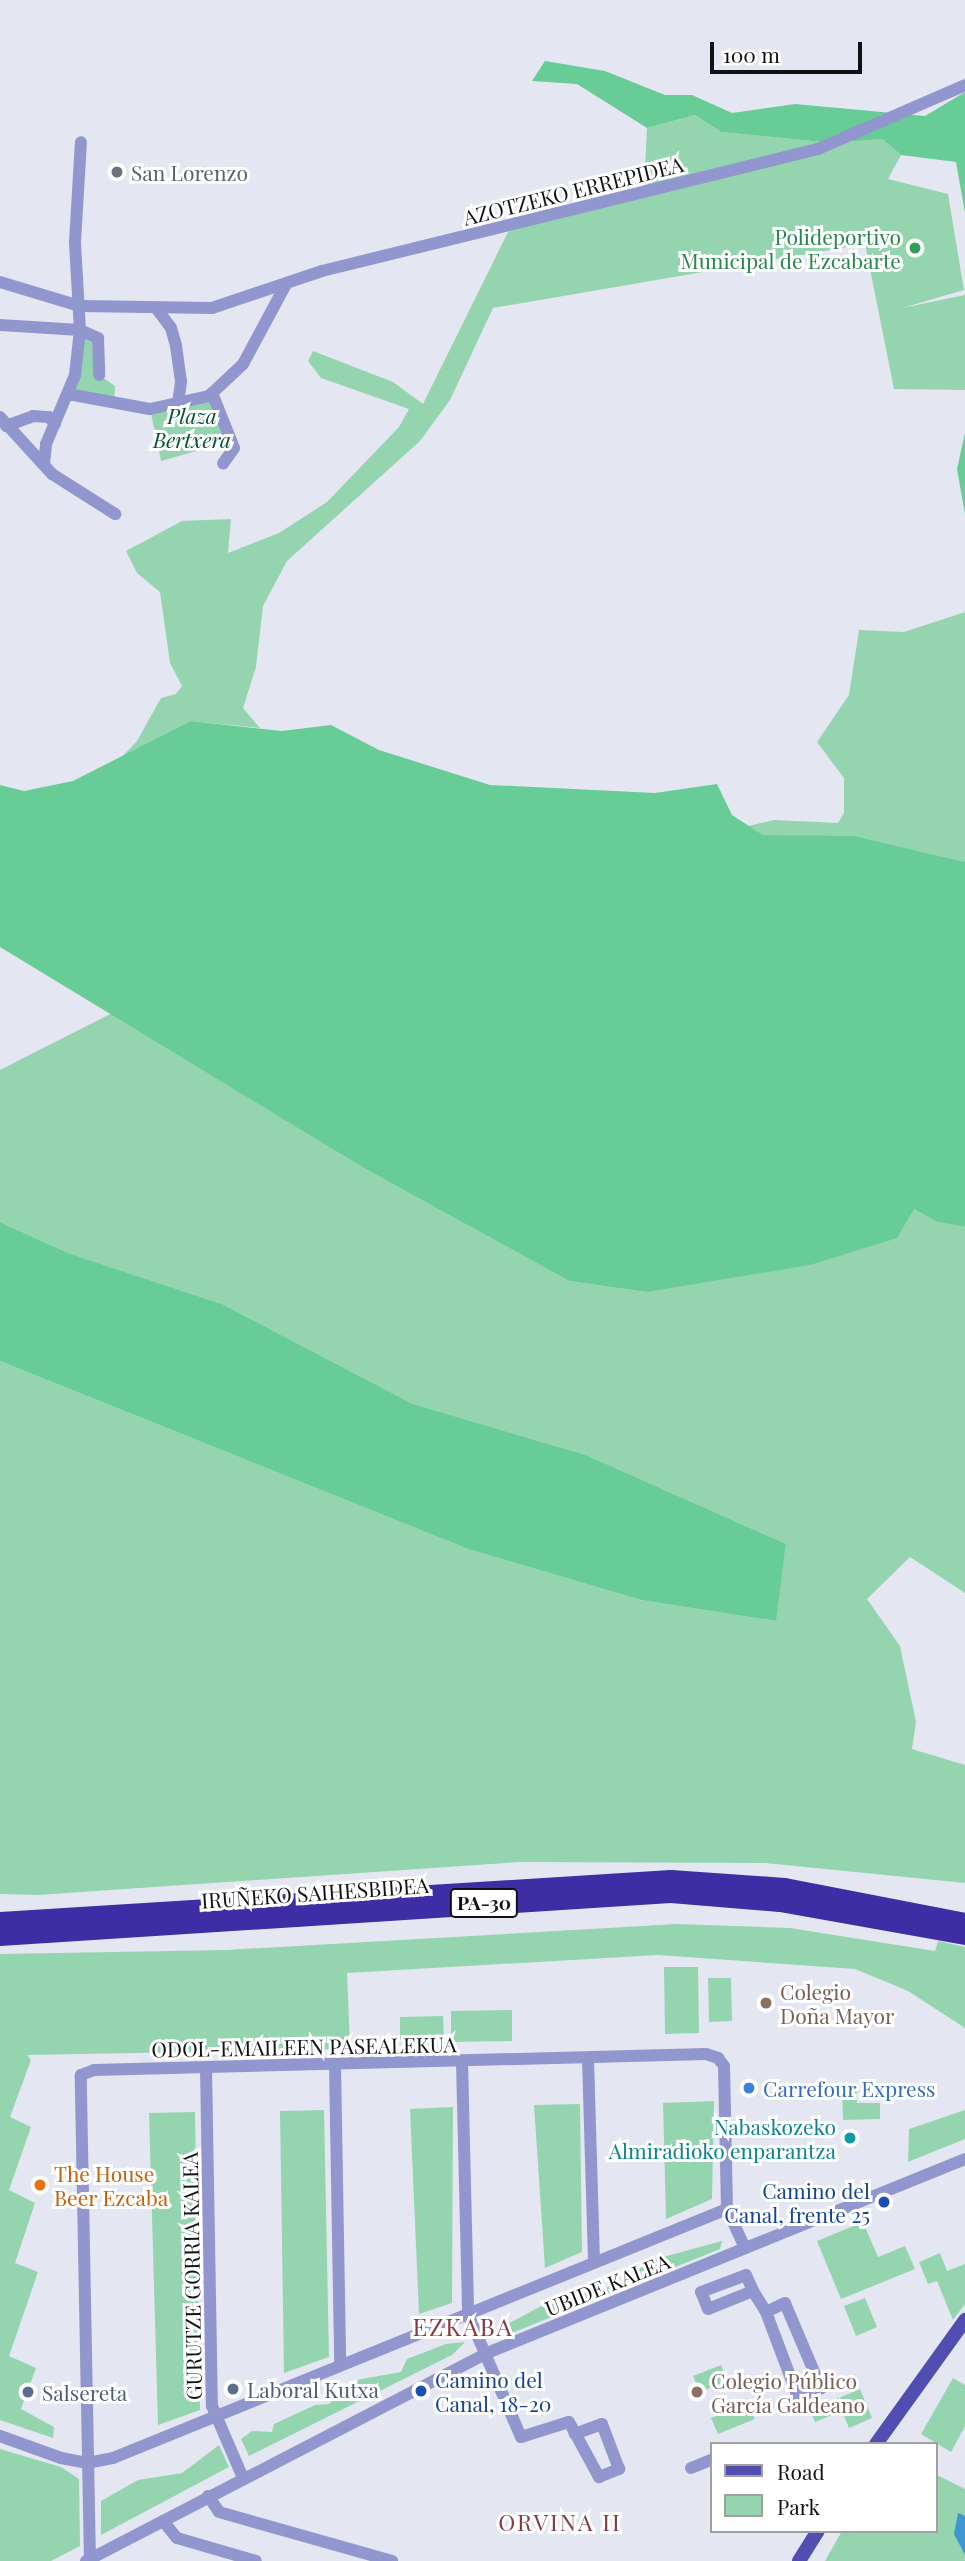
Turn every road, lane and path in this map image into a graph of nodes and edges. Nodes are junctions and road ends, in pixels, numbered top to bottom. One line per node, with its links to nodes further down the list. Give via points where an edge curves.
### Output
1 (965, 85): 4 (street, AZOTZEKO ERREPIDEA, via 818,149 349,264)
2 (81, 142): 5 (street, via 75,242)
3 (0, 282): 5 (street, AZOTZEKO ERREPIDEA)
4 (286, 284): 6 (street, AZOTZEKO ERREPIDEA, via 232,304); 10 (street, via 243,364)
5 (80, 306): 6 (street, AZOTZEKO ERREPIDEA); 8 (street)
6 (156, 308): 12 (street, via 171,328 176,346 181,382)
7 (0, 325): 8 (street)
8 (80, 330): 9 (street, via 99,338); 11 (street)
9 (99, 375)
10 (212, 393): 12 (street); 16 (street, via 234,448)
11 (68, 394): 12 (street, via 150,409); 14 (street)
12 (178, 404)
13 (3, 422): 14 (street, via 33,416 49,417); 15 (street)
14 (55, 424): 15 (street)
15 (44, 464): 17 (street, via 65,485)
16 (223, 464)
17 (115, 514)
18 (0, 1921): 19 (highway, IRUÑEKO SAIHESBIDEA / PA-30, via 671,1879 785,1888)
19 (965, 1922)
20 (965, 1936): 21 (highway, IRUÑEKO SAIHESBIDEA / PA-30, via 793,1905 671,1894)
21 (0, 1937)
22 (588, 2059): 23 (street, ODOL-EMAILEEN PASEALEKUA); 27 (street, ODOL-EMAILEEN PASEALEKUA, via 718,2058 724,2066); 29 (street)
23 (462, 2062): 24 (street, ODOL-EMAILEEN PASEALEKUA); 34 (street)
24 (335, 2065): 25 (street, ODOL-EMAILEEN PASEALEKUA); 37 (street)
25 (206, 2067): 38 (street, GURUTZE GORRIA KALEA); 43 (street, ODOL-EMAILEEN PASEALEKUA, via 94,2070 81,2075)
26 (965, 2159): 28 (street, UBIDE KALEA)
27 (727, 2209): 28 (street, ODOL-EMAILEEN PASEALEKUA); 29 (street, UBIDE KALEA)
28 (745, 2248): 30 (street, UBIDE KALEA)
29 (594, 2262): 34 (street, UBIDE KALEA)
30 (712, 2262): 31 (street); 36 (street, UBIDE KALEA)
31 (722, 2284): 32 (street, via 746,2275); 32 (street, via 701,2292 708,2309)
32 (753, 2291): 33 (street)
33 (766, 2312): 33 (street, via 799,2397 821,2388 785,2303)
34 (468, 2314): 36 (street); 37 (street, UBIDE KALEA)
35 (965, 2320): 41 (main road)
36 (487, 2353): 39 (street, via 522,2437 569,2422); 45 (street, UBIDE KALEA)
37 (340, 2365): 38 (street, UBIDE KALEA)
38 (215, 2417): 43 (street, UBIDE KALEA, via 113,2458); 45 (street, GURUTZE GORRIA KALEA)
39 (575, 2434)
40 (0, 2436): 43 (street)
41 (877, 2442)
42 (710, 2460): 44 (street)
43 (87, 2463): 50 (street)
44 (691, 2468)
45 (243, 2478): 46 (street, UBIDE KALEA)
46 (208, 2496): 47 (street, UBIDE KALEA); 52 (street, via 219,2512)
47 (163, 2521): 49 (street, via 177,2538); 50 (street, UBIDE KALEA)
48 (817, 2533): 53 (main road)
49 (221, 2556): 51 (street)
50 (88, 2560)
51 (256, 2561)
52 (392, 2561)
53 (799, 2561)

